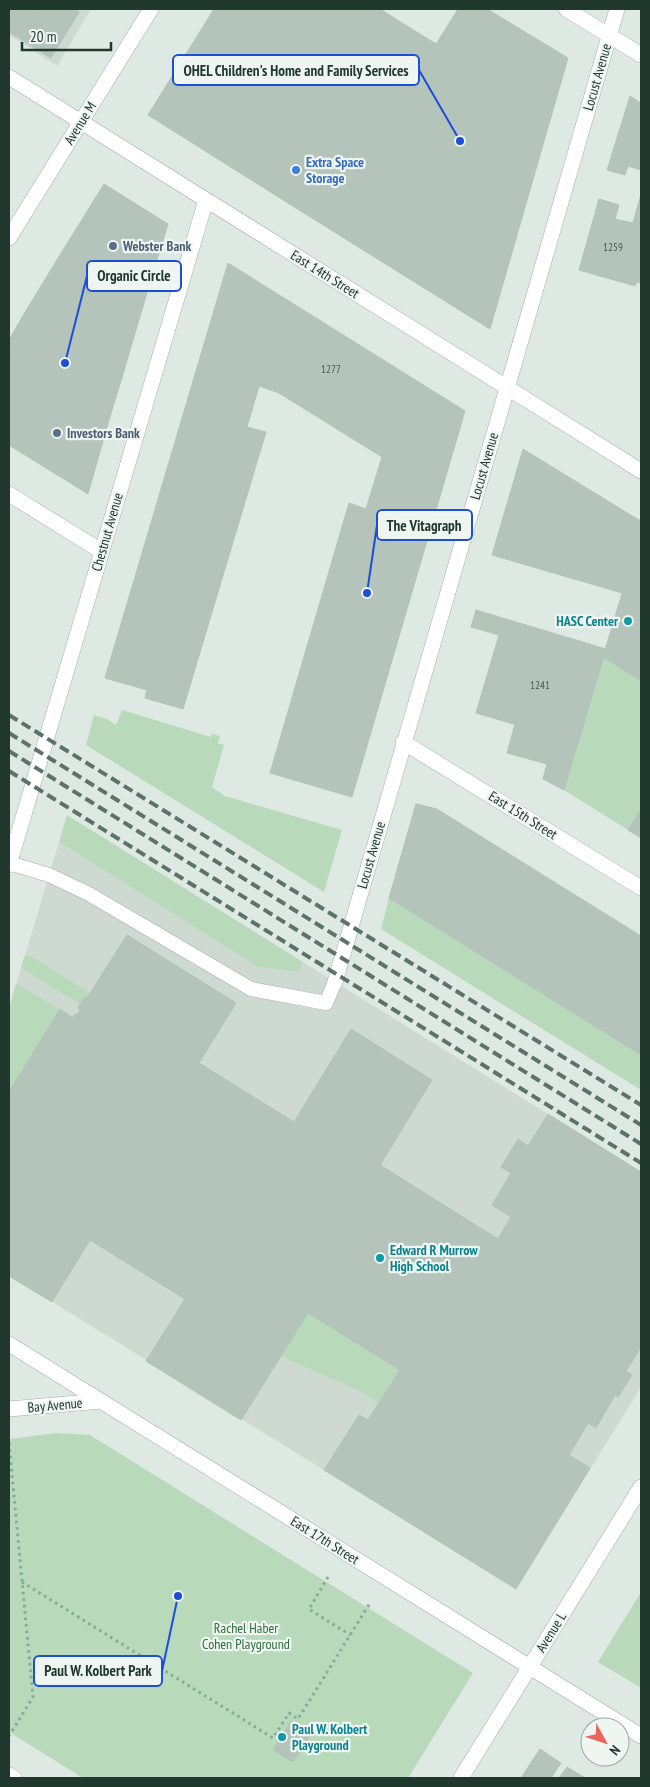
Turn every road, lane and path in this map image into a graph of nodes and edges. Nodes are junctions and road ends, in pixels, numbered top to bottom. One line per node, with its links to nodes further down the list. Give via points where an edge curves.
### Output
1 (151, 9): 7 (street, Avenue M)
2 (566, 9): 4 (street)
3 (617, 9): 4 (street, Locust Avenue)
4 (609, 36): 5 (street); 10 (street, Locust Avenue)
5 (641, 55)
6 (9, 77): 7 (street, East 14th Street)
7 (80, 122): 8 (street, East 14th Street); 9 (street, Avenue M)
8 (206, 200): 10 (street, East 14th Street); 13 (street, Chestnut Avenue)
9 (9, 238)
10 (507, 387): 11 (street, East 14th Street); 14 (street, Locust Avenue)
11 (641, 471)
12 (9, 494): 13 (street)
13 (101, 551): 15 (street, Chestnut Avenue)
14 (403, 742): 16 (street, East 15th Street); 17 (street, Locust Avenue)
15 (9, 864): 17 (lane, via 49,875 89,894 251,989 326,1003)
16 (641, 888)
17 (335, 982)
18 (9, 1344): 19 (street, East 17th Street)
19 (102, 1401): 20 (street, Bay Avenue); 27 (street, East 17th Street)
20 (9, 1409)
21 (9, 1443): 24 (path)
22 (641, 1486): 27 (street, Avenue L)
23 (328, 1577): 26 (path, via 308,1609)
24 (22, 1582): 26 (path, via 273,1738 289,1713 298,1719); 28 (path, via 33,1697)
25 (370, 1604): 26 (path)
26 (350, 1635)
27 (530, 1667): 29 (street, East 17th Street); 32 (street, Avenue L)
28 (9, 1736)
29 (641, 1736)
30 (9, 1775): 31 (street)
31 (14, 1778)
32 (461, 1778)

